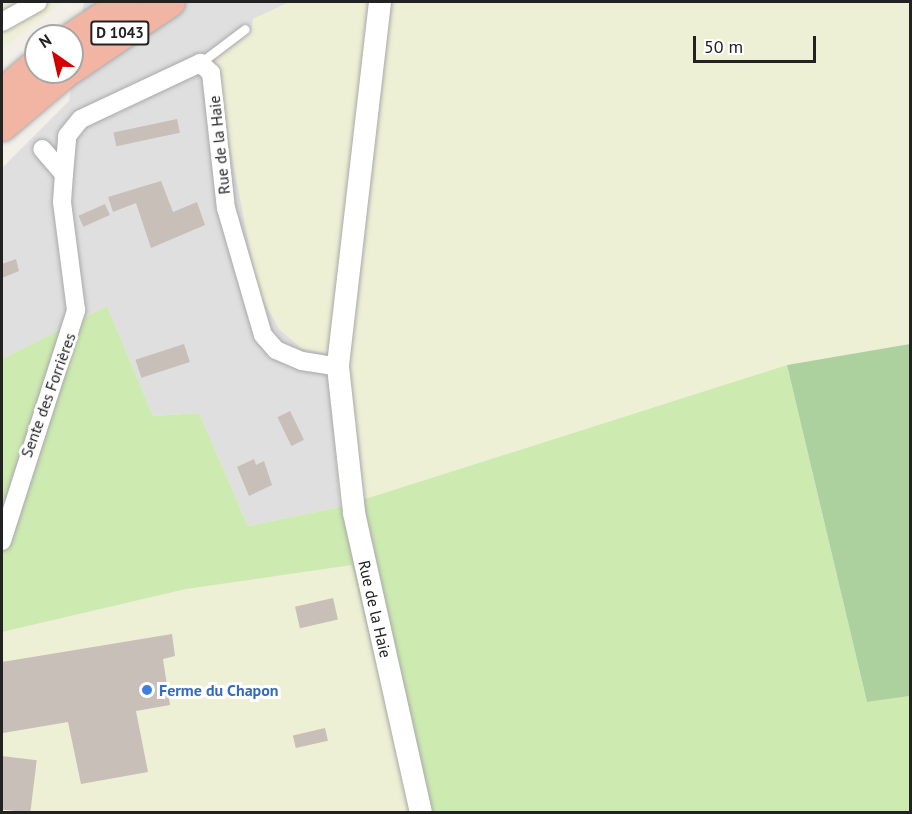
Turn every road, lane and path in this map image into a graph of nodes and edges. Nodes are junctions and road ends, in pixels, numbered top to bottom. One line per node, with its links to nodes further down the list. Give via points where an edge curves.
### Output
1 (38, 2): 5 (street)
2 (126, 2): 7 (highway, D 1043)
3 (170, 2): 8 (highway, D 1043)
4 (380, 2): 16 (street, Rue de la Haie)
5 (2, 22)
6 (245, 29): 9 (lane)
7 (84, 30)
8 (84, 60)
9 (200, 63): 15 (street, via 81,119 67,136); 16 (street, Rue de la Haie, via 211,73 226,208 263,335 276,350 302,362)
10 (24, 75): 12 (highway)
11 (52, 84): 13 (highway)
12 (2, 94)
13 (2, 126)
14 (42, 149): 15 (street)
15 (64, 174): 17 (street, Sente des Forrières, via 62,202 76,310)
16 (338, 367): 18 (street, Rue de la Haie, via 354,513)
17 (2, 541)
18 (421, 813)

